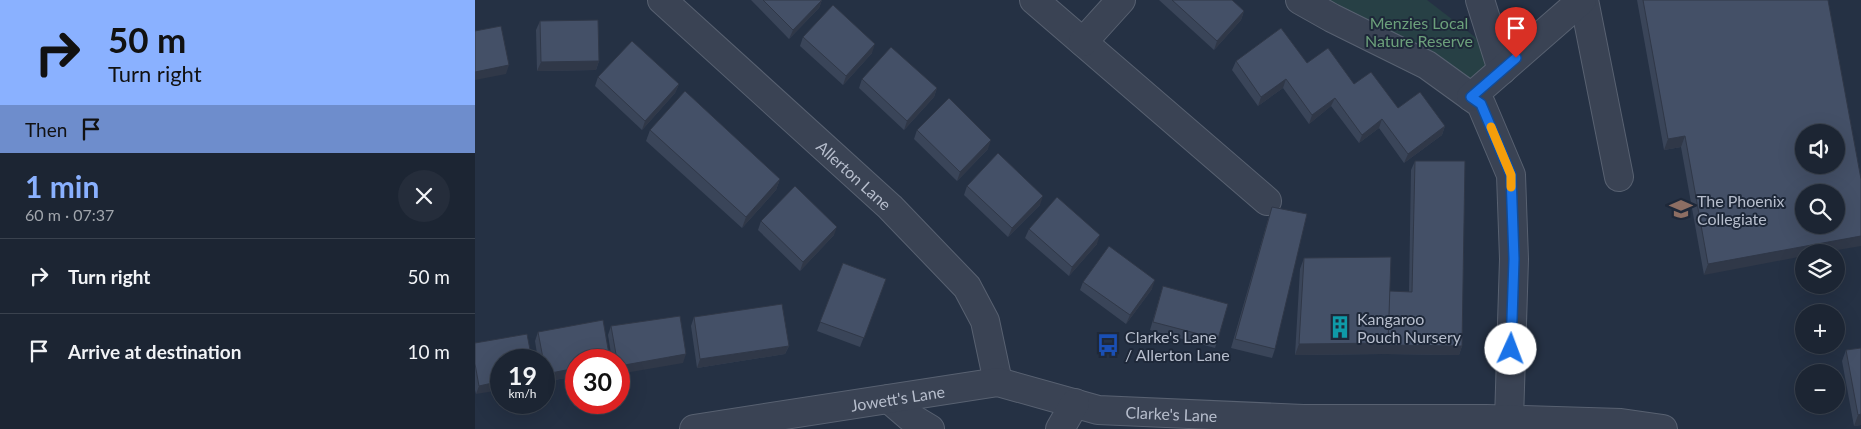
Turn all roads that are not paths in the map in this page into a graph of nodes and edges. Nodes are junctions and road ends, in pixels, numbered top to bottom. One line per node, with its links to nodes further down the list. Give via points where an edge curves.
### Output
1 (662, 0): 12 (street, Allerton Lane, via 890,207 967,287 985,321)
2 (1034, 0): 7 (street)
3 (1121, 0): 7 (street)
4 (1300, 0): 9 (street, via 1427,65)
5 (1480, 0): 8 (street)
6 (1583, 0): 8 (street); 10 (street)
7 (1083, 42): 11 (street)
8 (1502, 70): 9 (street)
9 (1471, 97): 15 (street, via 1481,104 1511,175 1514,259)
10 (1619, 177)
11 (1267, 201)
12 (998, 382): 13 (street, Jowett's Lane); 14 (street, Jowett's Lane)
13 (889, 398): 16 (street, Jowett's Lane); 19 (street)
14 (1104, 413): 15 (street, Clarke's Lane, via 1303,419); 20 (street)
15 (1509, 420): 17 (street, Clarke's Lane)
16 (754, 424): 18 (street, Jowett's Lane)
17 (1620, 426): 21 (street, Clarke's Lane)
18 (694, 429)
19 (930, 429)
20 (1060, 429)
21 (1663, 429)

